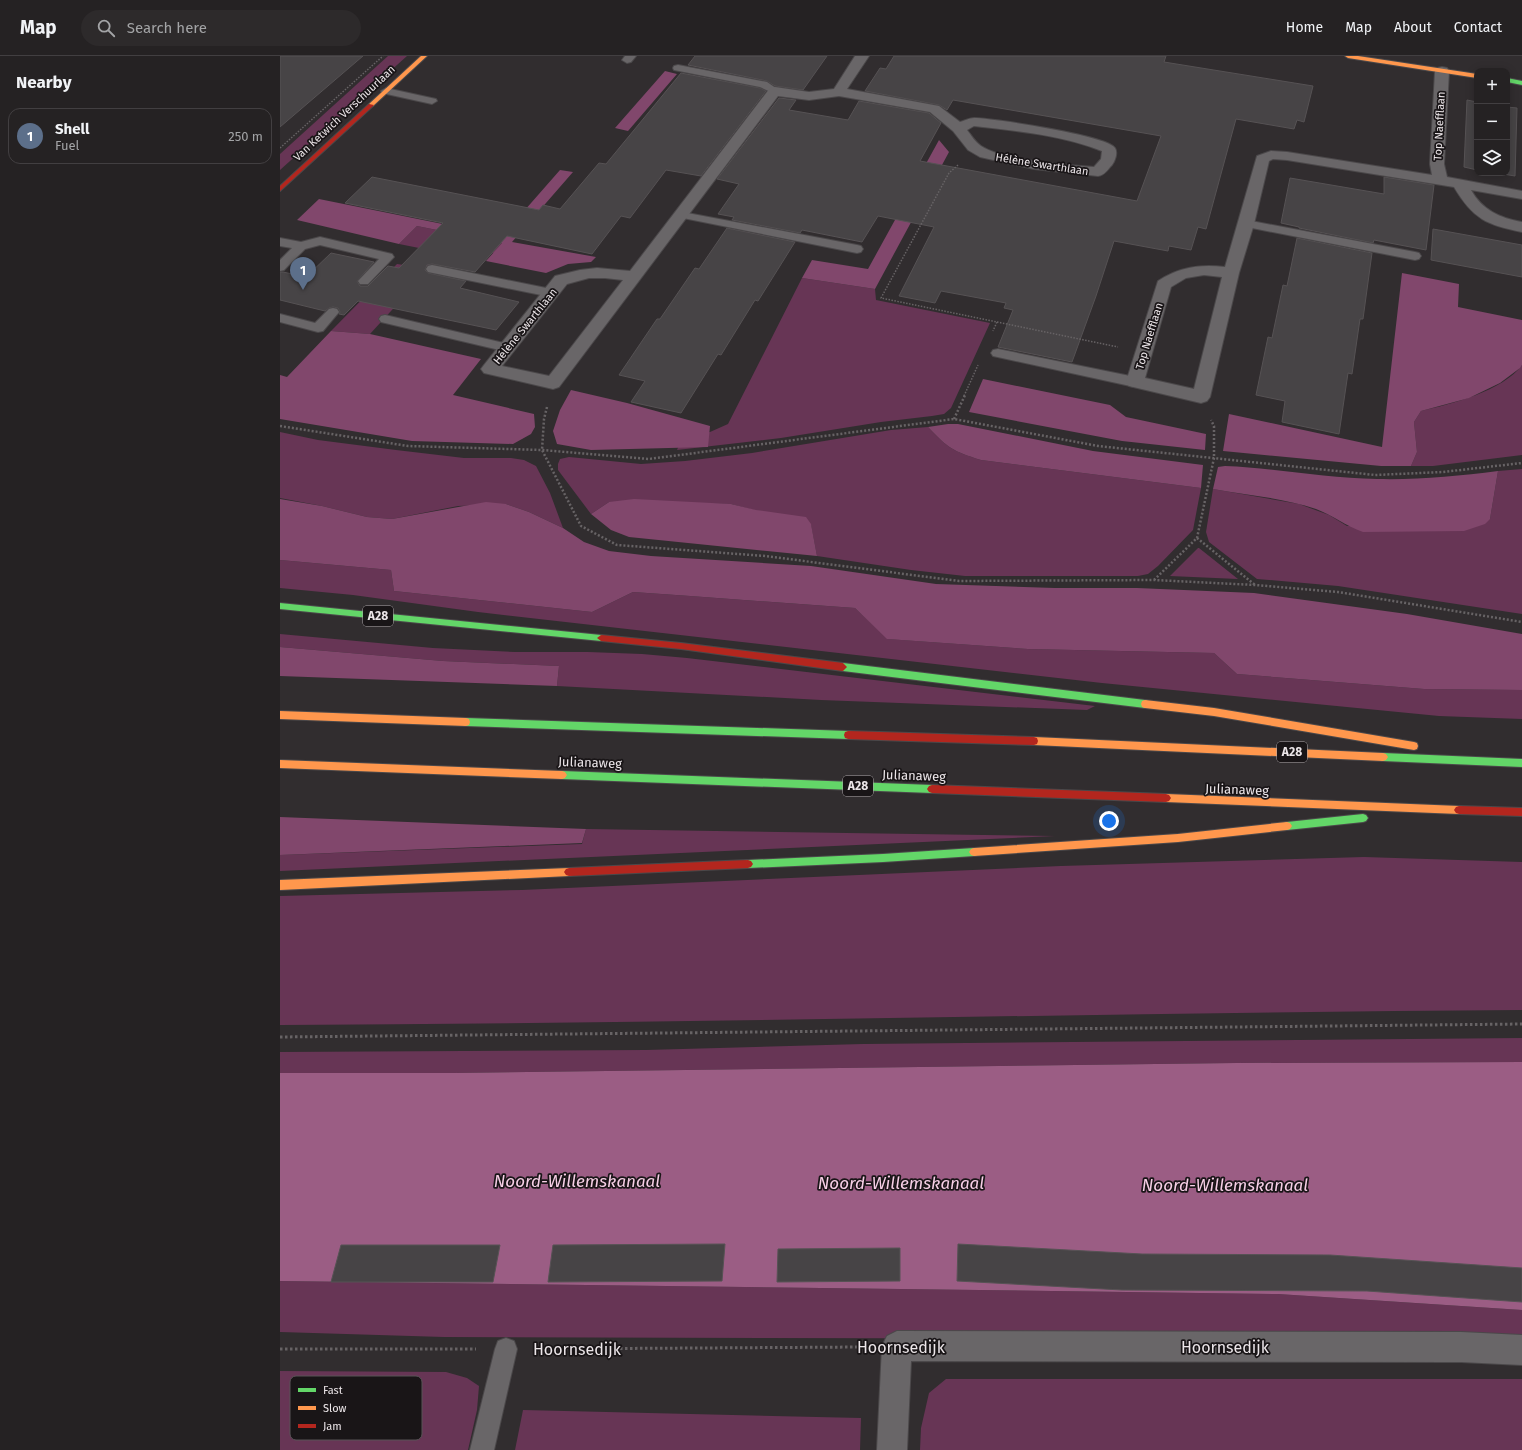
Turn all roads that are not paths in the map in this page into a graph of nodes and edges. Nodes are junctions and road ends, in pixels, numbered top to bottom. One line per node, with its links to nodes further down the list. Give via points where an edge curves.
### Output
1 (424, 56): 9 (main road, Van Ketwich Verschuurlaan)
2 (862, 56): 11 (street)
3 (1348, 56): 5 (main road)
4 (678, 68): 10 (lane, via 763,84)
5 (1442, 71): 6 (main road); 14 (street, Top Naefflaan, via 1437,164)
6 (1474, 76)
7 (1510, 81): 8 (main road)
8 (1522, 83)
9 (386, 91): 12 (lane); 16 (main road, Van Ketwich Verschuurlaan)
10 (775, 91): 11 (street, Hélène Swarthlaan, via 809,96); 18 (street)
11 (839, 92): 13 (street, Hélène Swarthlaan, via 934,109)
12 (432, 101)
13 (958, 128): 13 (street, Hélène Swarthlaan, via 973,122 1019,127 1089,141 1110,149 1108,160 1098,172 1073,170 991,156 977,149)
14 (1440, 180): 15 (street, Top Naefflaan); 19 (street, Top Naefflaan, via 1271,155 1262,159)
15 (1460, 184): 17 (street, Top Naefflaan); 20 (street, via 1474,207 1491,218)
16 (280, 188)
17 (1522, 195)
18 (682, 215): 23 (lane); 28 (street)
19 (1246, 224): 24 (lane); 27 (street, Top Naefflaan)
20 (1522, 227)
21 (280, 242): 22 (lane)
22 (301, 246): 25 (lane); 29 (lane, via 320,241 388,257)
23 (858, 249)
24 (1415, 256)
25 (280, 267)
26 (432, 269): 30 (lane)
27 (1231, 273): 36 (street, Top Naefflaan, via 1209,270 1189,272 1175,276 1164,285); 36 (street, Top Naefflaan, via 1201,397)
28 (633, 277): 30 (street, Hélène Swarthlaan, via 612,272 576,275 561,280); 34 (street, Hélène Swarthlaan, via 553,383 490,369)
29 (364, 281)
30 (551, 293): 34 (street, Hélène Swarthlaan)
31 (333, 312): 32 (lane, via 318,328)
32 (280, 318)
33 (386, 319): 34 (lane)
34 (508, 348)
35 (998, 353): 36 (lane)
36 (1134, 382)
37 (280, 606): 39 (main road, A28, via 681,646 1214,712)
38 (280, 715): 41 (main road, A28, via 1072,742)
39 (1425, 748)
40 (1441, 750): 41 (main road, A28)
41 (1512, 762): 42 (main road, A28)
42 (1522, 763)
43 (280, 764): 44 (main road, Julianaweg / A28, via 607,775)
44 (1436, 810): 45 (main road, Julianaweg / A28); 46 (main road, A28, via 1178,838 883,858)
45 (1522, 812)
46 (280, 884)
47 (506, 1349): 49 (lane)
48 (1522, 1350): 50 (street, Hoornsedijk, via 1453,1347 897,1346)
49 (482, 1450)
50 (892, 1450)

